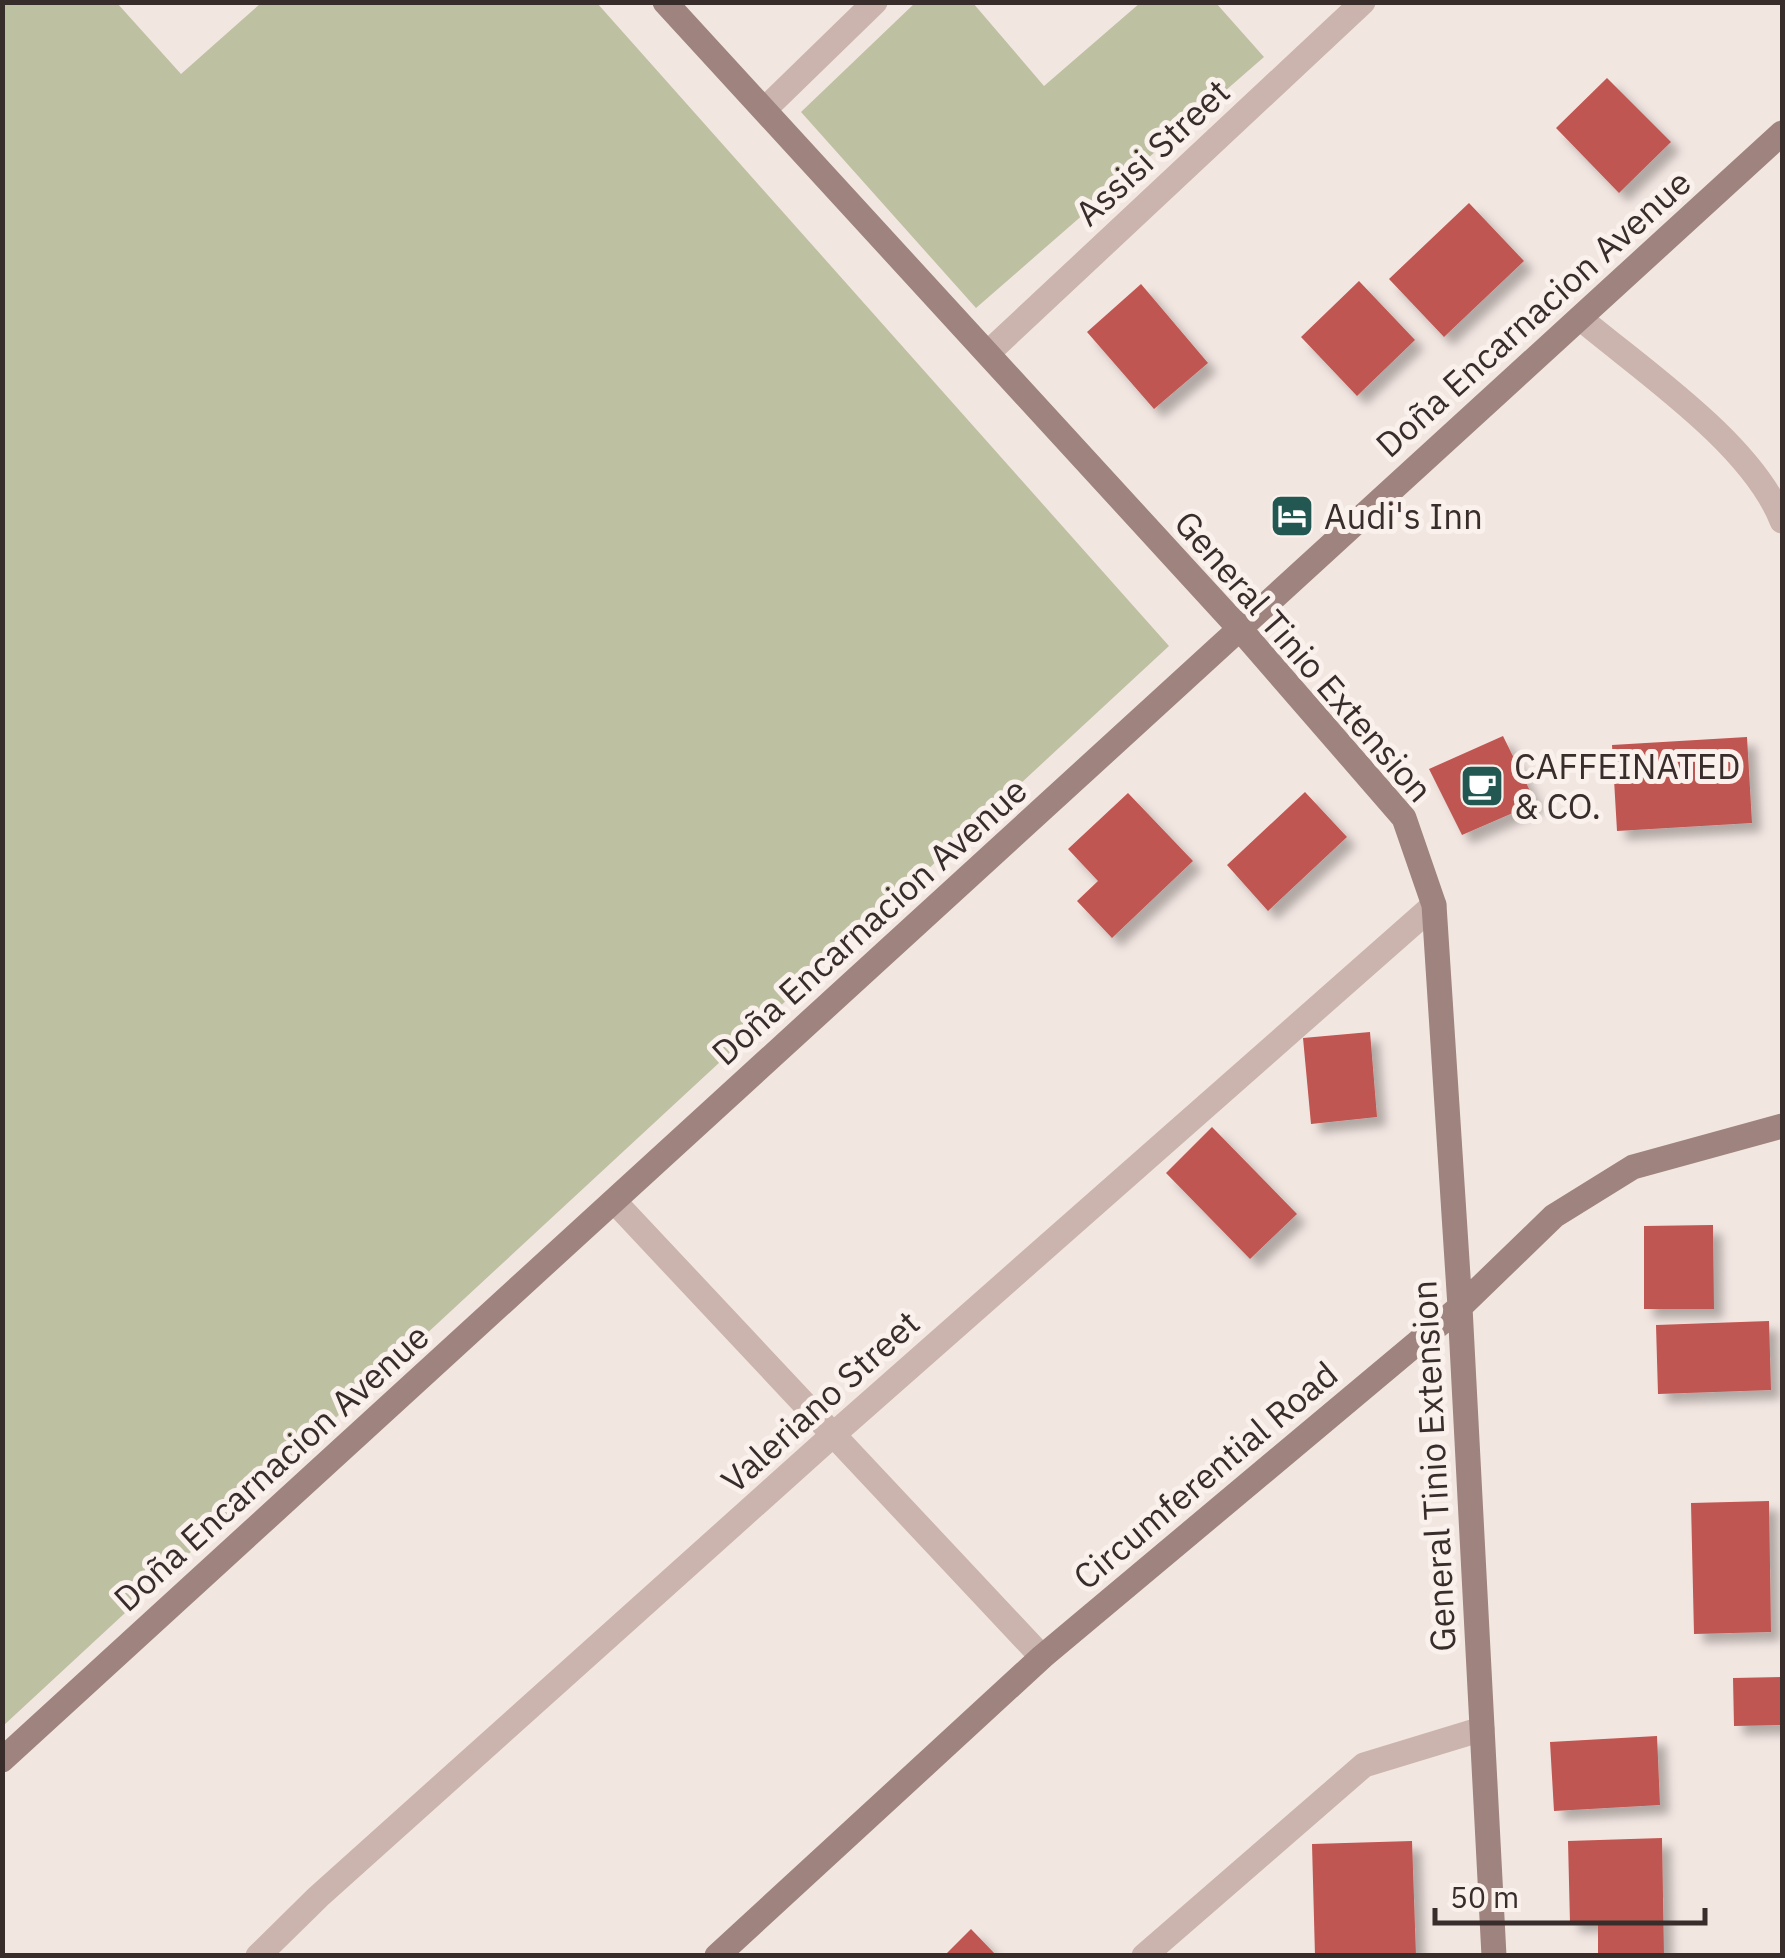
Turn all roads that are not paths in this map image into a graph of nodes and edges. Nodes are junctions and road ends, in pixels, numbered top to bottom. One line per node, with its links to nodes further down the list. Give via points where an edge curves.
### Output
1 (665, 2): 4 (street, General Tinio Extension)
2 (875, 2): 4 (street)
3 (1362, 2): 7 (street, Assisi Street)
4 (765, 109): 7 (street, General Tinio Extension)
5 (1782, 133): 6 (street, Doña Encarnacion Avenue)
6 (1580, 318): 8 (street, via 1718,434 1772,494); 9 (street, Doña Encarnacion Avenue)
7 (989, 352): 9 (street, General Tinio Extension)
8 (1782, 520)
9 (1240, 629): 10 (street, General Tinio Extension, via 1404,818); 12 (street, Doña Encarnacion Avenue)
10 (1434, 905): 13 (street, General Tinio Extension); 14 (street, Valeriano Street)
11 (1782, 1126): 13 (street, Circumferential Road, via 1633,1167 1554,1216)
12 (614, 1201): 14 (street); 17 (street, Doña Encarnacion Avenue)
13 (1460, 1307): 15 (street, Circumferential Road); 16 (street, General Tinio Extension)
14 (834, 1434): 15 (street); 18 (street, Valeriano Street)
15 (1042, 1658): 19 (street, Circumferential Road)
16 (1482, 1730): 20 (street, via 1364,1765); 21 (street, General Tinio Extension)
17 (2, 1760)
18 (258, 1956)
19 (717, 1956)
20 (1144, 1956)
21 (1494, 1956)

